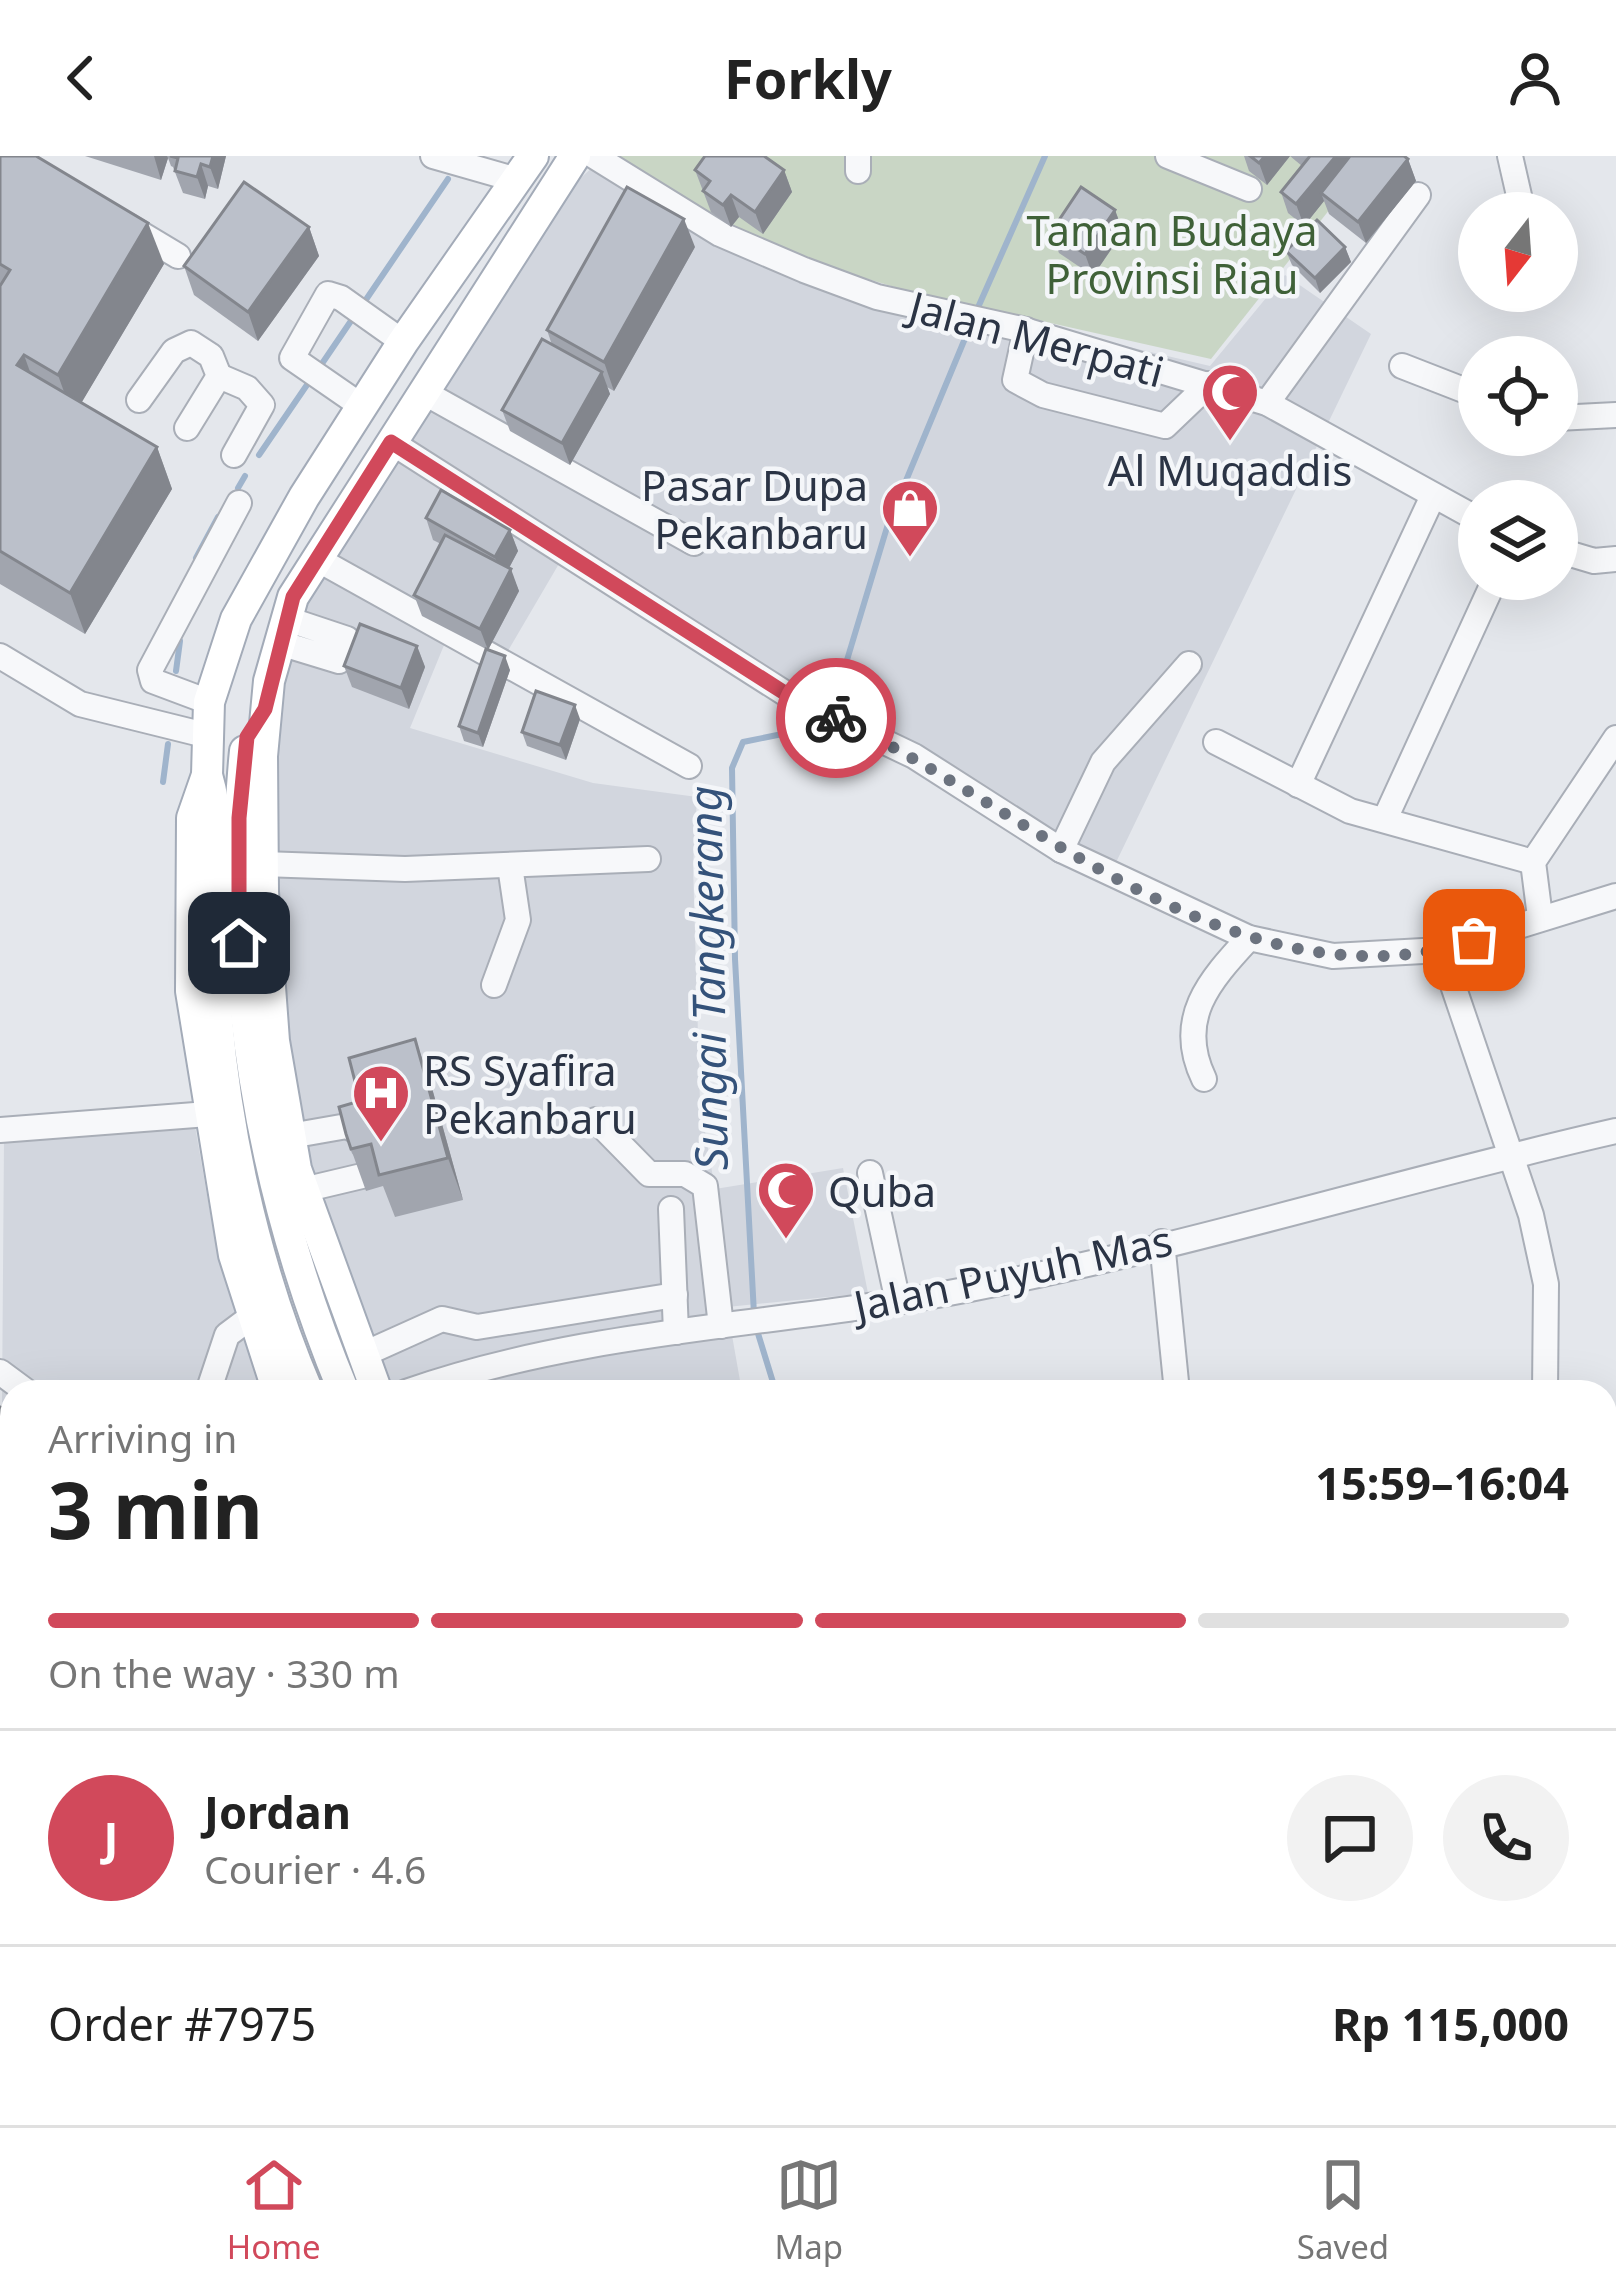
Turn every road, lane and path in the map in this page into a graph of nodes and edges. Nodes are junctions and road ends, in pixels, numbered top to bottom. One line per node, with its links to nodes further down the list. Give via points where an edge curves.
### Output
1 (433, 156): 6 (street)
2 (575, 156): 18 (main road)
3 (595, 156): 12 (street, Jalan Merpati, via 720,234 878,297)
4 (1168, 156): 7 (street)
5 (1510, 156): 8 (street)
6 (525, 168): 13 (main road)
7 (1249, 189)
8 (1518, 192)
9 (1418, 195): 20 (street)
10 (99, 209): 11 (street)
11 (178, 256)
12 (1024, 329): 16 (street, Jalan Merpati); 16 (street, via 1015,380 1043,395 1165,426)
13 (403, 342): 21 (main road); 21 (street, via 328,294 291,352)
14 (1402, 366): 17 (street)
15 (219, 376): 19 (street, via 211,356 182,344); 24 (street); 26 (street, via 262,405)
16 (1209, 384): 20 (street, Jalan Merpati)
17 (1458, 388)
18 (425, 393): 25 (main road); 30 (street)
19 (139, 400)
20 (1267, 403): 27 (street, Jalan Merpati)
21 (360, 405): 37 (main road, via 253,586)
22 (1616, 415): 23 (street)
23 (1578, 417)
24 (187, 428)
25 (391, 442): 33 (main road); 47 (street, via 791,697 914,757)
26 (234, 455)
27 (1432, 498): 29 (street, Jalan Merpati); 44 (street)
28 (239, 503): 37 (street, via 150,670 153,681)
29 (1458, 510)
30 (694, 543)
31 (1578, 556): 32 (street)
32 (1616, 559)
33 (317, 560): 38 (main road, via 293,597); 42 (street)
34 (1485, 600): 46 (street)
35 (0, 656): 39 (street, via 80,704)
36 (1189, 664): 47 (street, via 1103,762)
37 (209, 702): 39 (main road)
38 (265, 709): 45 (main road, via 247,737); 50 (main road)
39 (208, 736): 43 (main road)
40 (1616, 738): 49 (street)
41 (1216, 742): 44 (street)
42 (688, 766)
43 (207, 775): 45 (main road); 58 (main road, via 192,810 187,940)
44 (1298, 784): 46 (street)
45 (227, 818): 78 (main road, via 214,973 225,1070 256,1239); 79 (main road, via 250,1060 286,1227)
46 (1385, 819): 49 (street)
47 (1061, 850): 54 (street)
48 (648, 859): 51 (street)
49 (1533, 862): 53 (street)
50 (263, 864): 51 (street); 62 (main road, via 270,1010)
51 (510, 866): 56 (street, via 518,920)
52 (1616, 896): 53 (street)
53 (1540, 917): 55 (street)
54 (1249, 938): 55 (street, via 1333,956); 57 (street, via 1194,1013 1191,1041)
55 (1441, 950): 64 (street)
56 (494, 985)
57 (1204, 1079)
58 (208, 1114): 60 (street); 72 (main road)
59 (596, 1120): 73 (street, via 649,1174 686,1174 705,1186)
60 (0, 1130)
61 (1616, 1131): 64 (street, Jalan Puyuh Mas)
62 (290, 1136): 63 (street, via 347,1126); 67 (main road)
63 (364, 1146)
64 (1509, 1155): 69 (street, Jalan Puyuh Mas); 83 (street, via 1546,1284)
65 (870, 1173): 71 (street)
66 (362, 1176): 67 (street)
67 (303, 1190): 75 (main road)
68 (671, 1209): 70 (street)
69 (1162, 1242): 71 (street, Jalan Puyuh Mas); 82 (street)
70 (675, 1295): 74 (street); 75 (street, via 476,1327 442,1319)
71 (898, 1302): 73 (street, Jalan Puyuh Mas)
72 (251, 1318): 76 (street, via 226,1335); 77 (main road)
73 (730, 1325): 74 (street, Jalan Puyuh Mas)
74 (676, 1332): 81 (street, Jalan Puyuh Mas, via 598,1341)
75 (362, 1355): 80 (main road)
76 (212, 1380)
77 (274, 1380)
78 (304, 1380)
79 (340, 1380)
80 (372, 1380)
81 (440, 1380)
82 (1177, 1380)
83 (1545, 1380)

